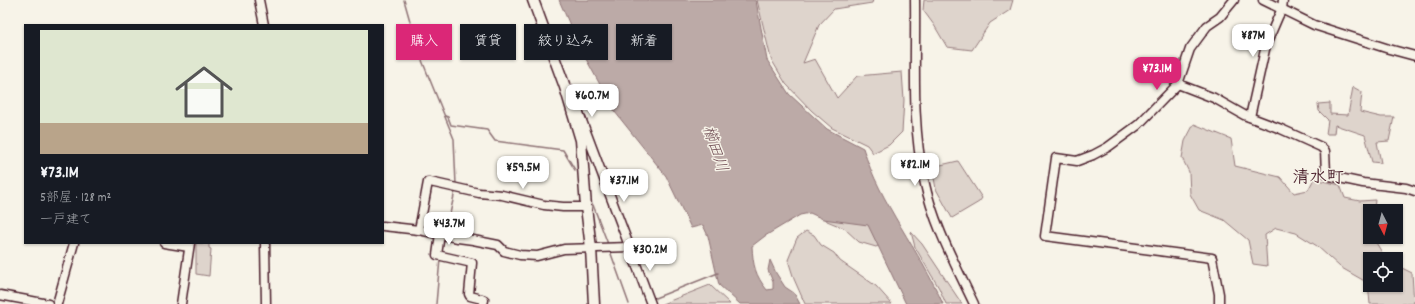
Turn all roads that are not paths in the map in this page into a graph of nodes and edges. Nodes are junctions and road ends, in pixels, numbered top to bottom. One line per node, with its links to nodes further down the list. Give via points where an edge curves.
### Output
1 (259, 0): 8 (street)
2 (533, 0): 11 (main road)
3 (915, 0): 32 (street, via 916,127 920,165 939,227)
4 (1234, 0): 10 (street, via 1220,18 1207,26 1190,49)
5 (1263, 0): 7 (street)
6 (1283, 0): 7 (street)
7 (1282, 9): 9 (street, via 1314,24); 12 (street, via 1266,45)
8 (264, 24)
9 (1415, 56)
10 (1178, 84): 12 (street, via 1214,98); 33 (street, via 1138,125 1108,147 1077,161 1056,158 1045,236 1212,258)
11 (565, 87): 14 (main road, via 581,140); 22 (street, via 570,89)
12 (1250, 117): 13 (street, via 1321,147 1325,151 1326,173 1330,176)
13 (1415, 191)
14 (586, 207): 16 (street, via 549,206 428,182); 23 (main road)
15 (384, 226): 16 (street)
16 (419, 230): 17 (street)
17 (444, 235): 23 (street, via 498,245 504,251 520,255 537,256 564,249); 29 (street, via 437,255 472,263 469,294 484,300)
18 (74, 244): 26 (street)
19 (176, 244): 21 (street)
20 (265, 244): 28 (street)
21 (189, 245): 27 (street)
22 (630, 247): 23 (street); 31 (street)
23 (593, 248): 30 (main road)
24 (0, 295): 25 (street)
25 (48, 304)
26 (57, 304)
27 (181, 304)
28 (266, 304)
29 (484, 304)
30 (594, 304)
31 (651, 304)
32 (974, 304)
33 (1219, 304)

